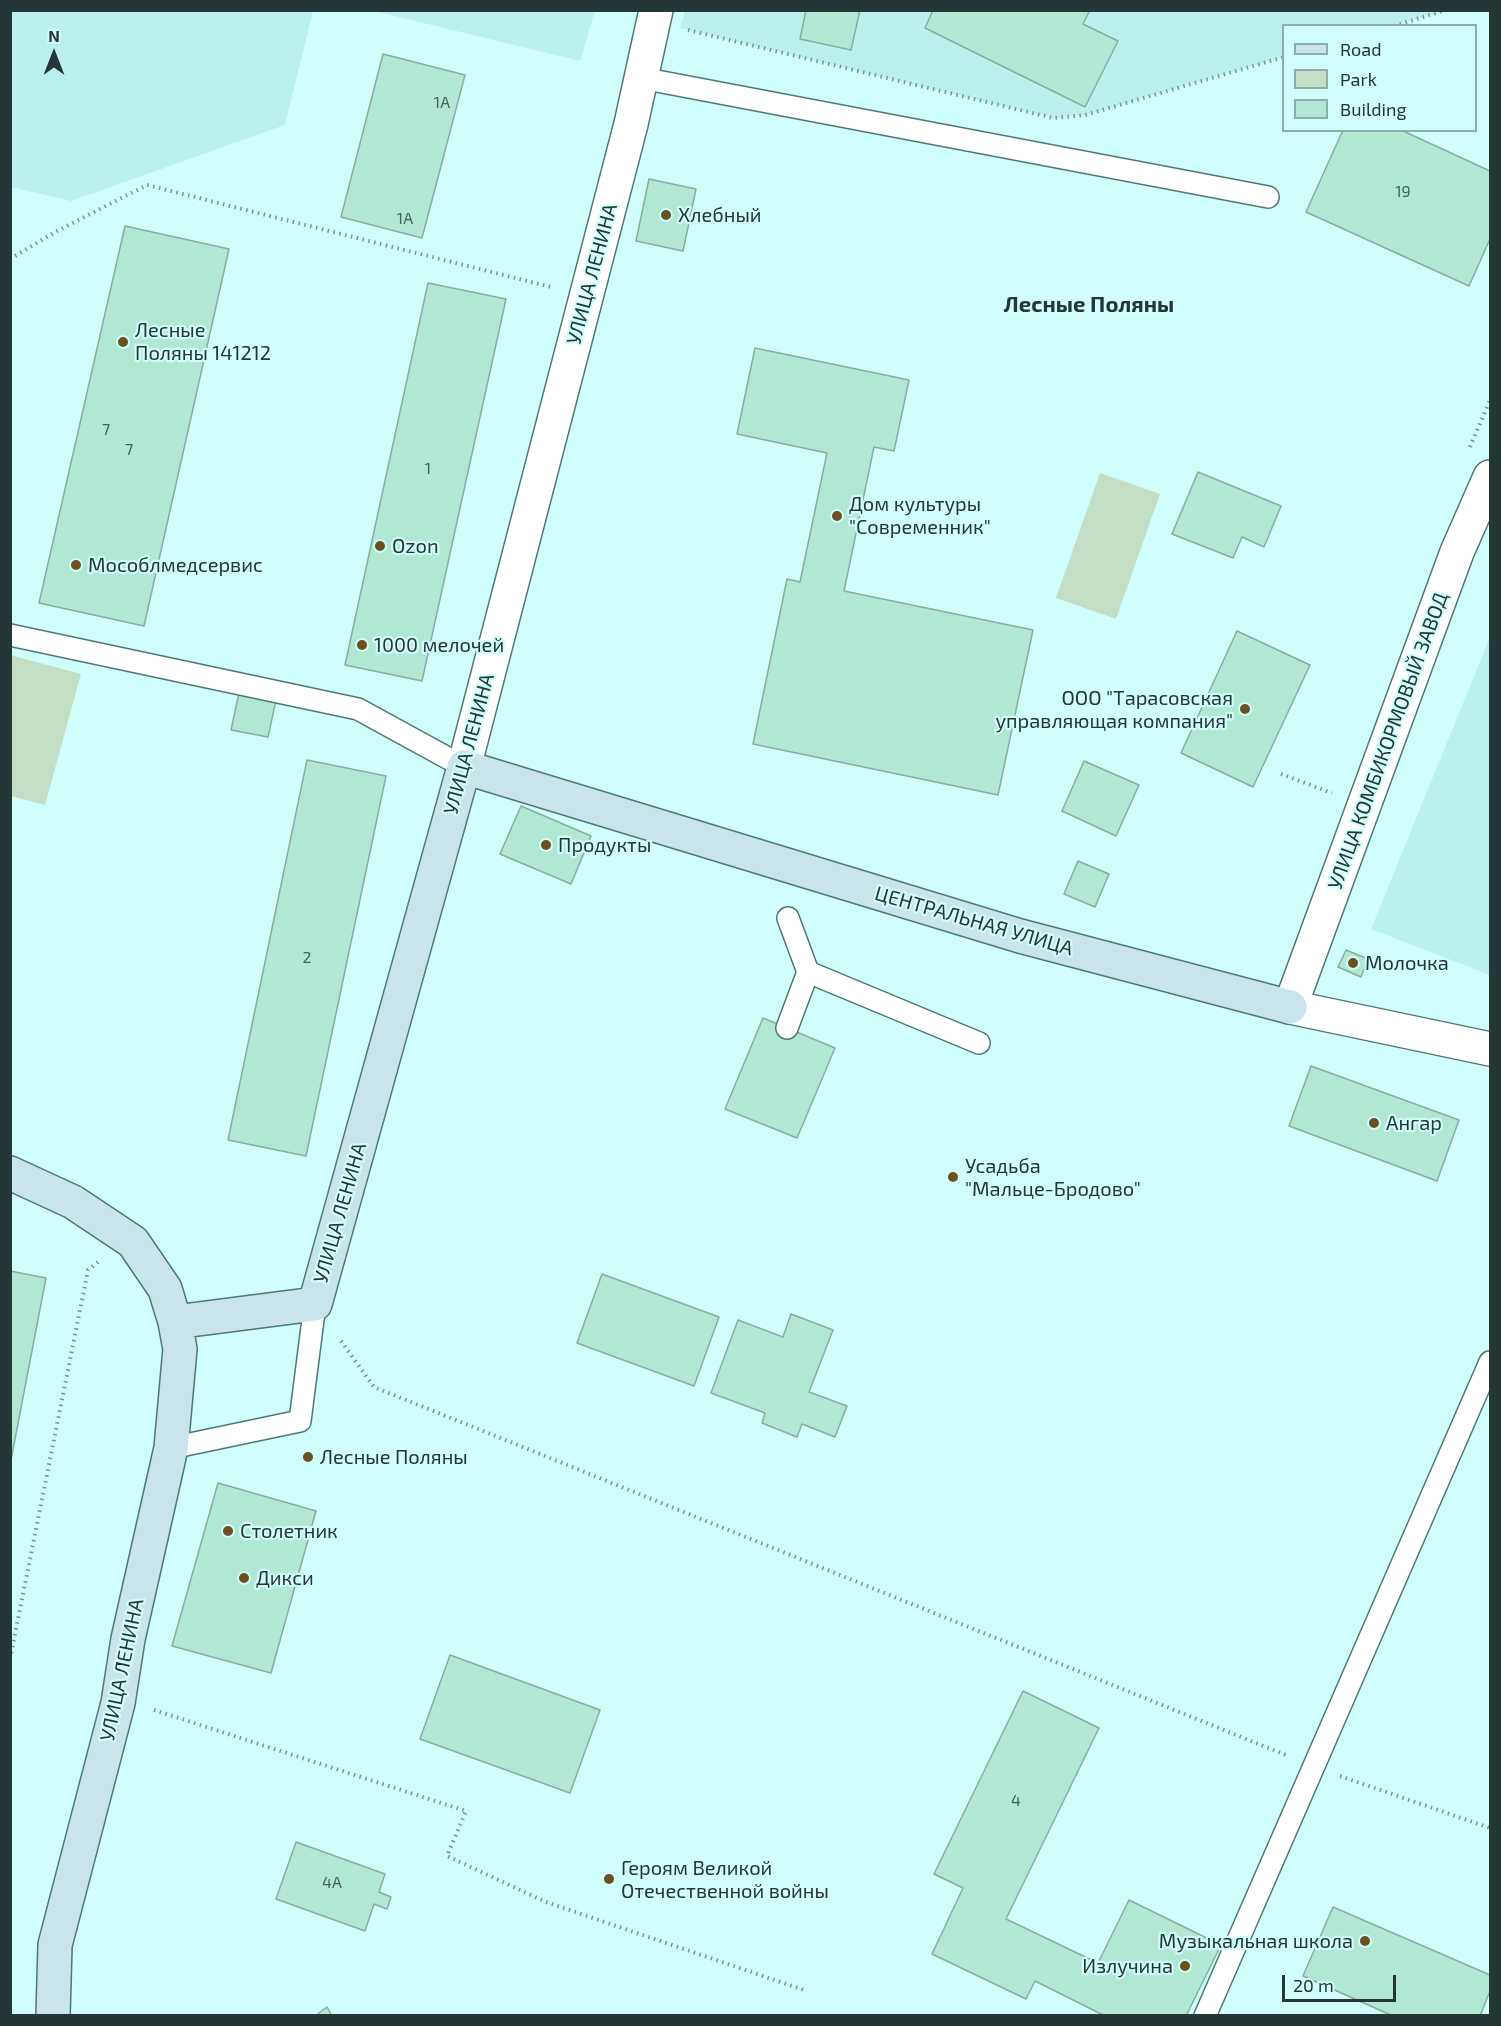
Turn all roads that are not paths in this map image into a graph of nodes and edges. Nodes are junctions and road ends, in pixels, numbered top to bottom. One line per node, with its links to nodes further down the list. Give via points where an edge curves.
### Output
1 (668, 19): 2 (street, УЛИЦА ЛЕНИНА)
2 (641, 78): 3 (lane); 6 (street, УЛИЦА ЛЕНИНА)
3 (1268, 197)
4 (1491, 477): 9 (street, УЛИЦА КОМБИКОРМОВЫЙ ЗАВОД, via 1457,552)
5 (10, 635): 6 (lane, via 358,709)
6 (464, 767): 9 (street, ЦЕНТРАЛЬНАЯ УЛИЦА, via 1020,936); 14 (street, УЛИЦА ЛЕНИНА)
7 (788, 918): 8 (lane)
8 (808, 972): 10 (lane); 11 (lane)
9 (1290, 1007): 12 (street, ЦЕНТРАЛЬНАЯ УЛИЦА)
10 (787, 1028)
11 (979, 1043)
12 (1491, 1049)
13 (10, 1173): 15 (street, УЛИЦА ЛЕНИНА, via 73,1202 133,1242 165,1289)
14 (315, 1304): 15 (street, УЛИЦА ЛЕНИНА); 17 (lane, via 300,1421)
15 (175, 1322): 17 (street, УЛИЦА ЛЕНИНА, via 180,1349)
16 (1491, 1362): 19 (lane)
17 (171, 1448): 18 (street, УЛИЦА ЛЕНИНА, via 128,1639 118,1703 55,1945)
18 (53, 2016)
19 (1205, 2016)

